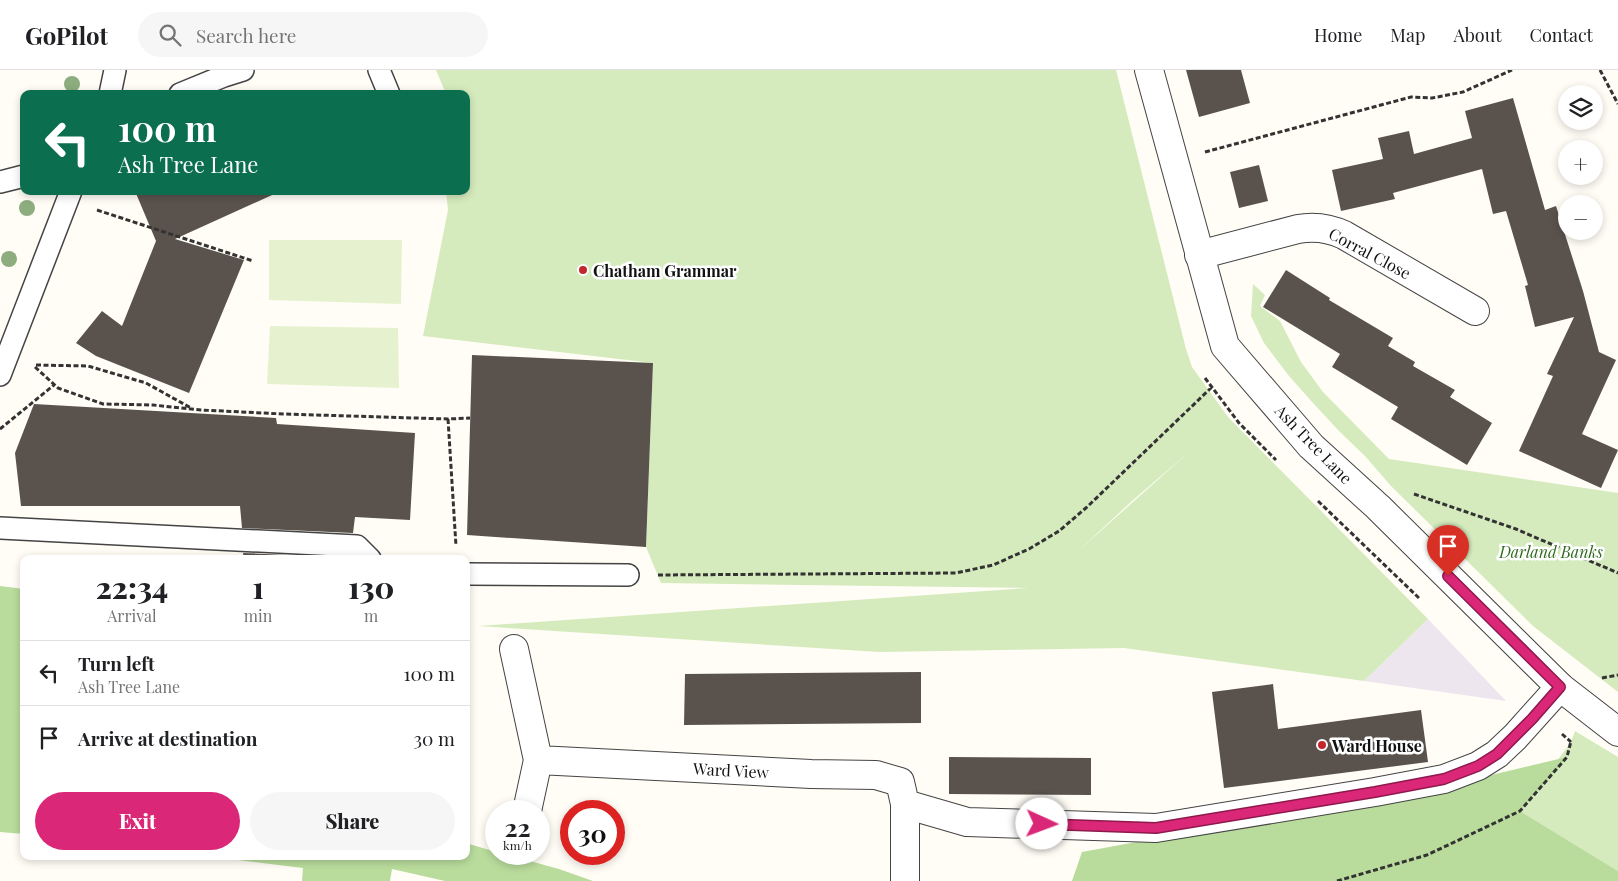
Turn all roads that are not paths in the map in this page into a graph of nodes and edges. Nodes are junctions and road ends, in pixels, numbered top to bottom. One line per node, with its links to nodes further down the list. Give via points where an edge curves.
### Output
1 (115, 70): 5 (lane)
2 (243, 70): 6 (lane)
3 (379, 70): 7 (lane)
4 (1149, 70): 11 (street, Ash Tree Lane)
5 (114, 90)
6 (190, 90)
7 (387, 90)
8 (20, 177): 9 (lane)
9 (0, 182)
10 (69, 196): 13 (lane)
11 (1199, 255): 12 (street, Corral Close, via 1307,227 1325,228 1344,235); 20 (street, Ash Tree Lane, via 1225,346 1311,446)
12 (1475, 311)
13 (5, 343): 14 (lane)
14 (0, 375)
15 (0, 528): 16 (lane, via 357,546)
16 (366, 555)
17 (470, 574): 18 (lane)
18 (628, 575)
19 (514, 650): 22 (street)
20 (1560, 687): 21 (street, Ash Tree Lane); 24 (street, via 1515,737 1478,766 1444,779 1375,792 1156,828 967,822)
21 (1618, 732)
22 (538, 760): 23 (street); 24 (street, Ward View, via 876,775 900,782)
23 (530, 800)
24 (906, 804): 25 (street, Ward View)
25 (905, 881)

